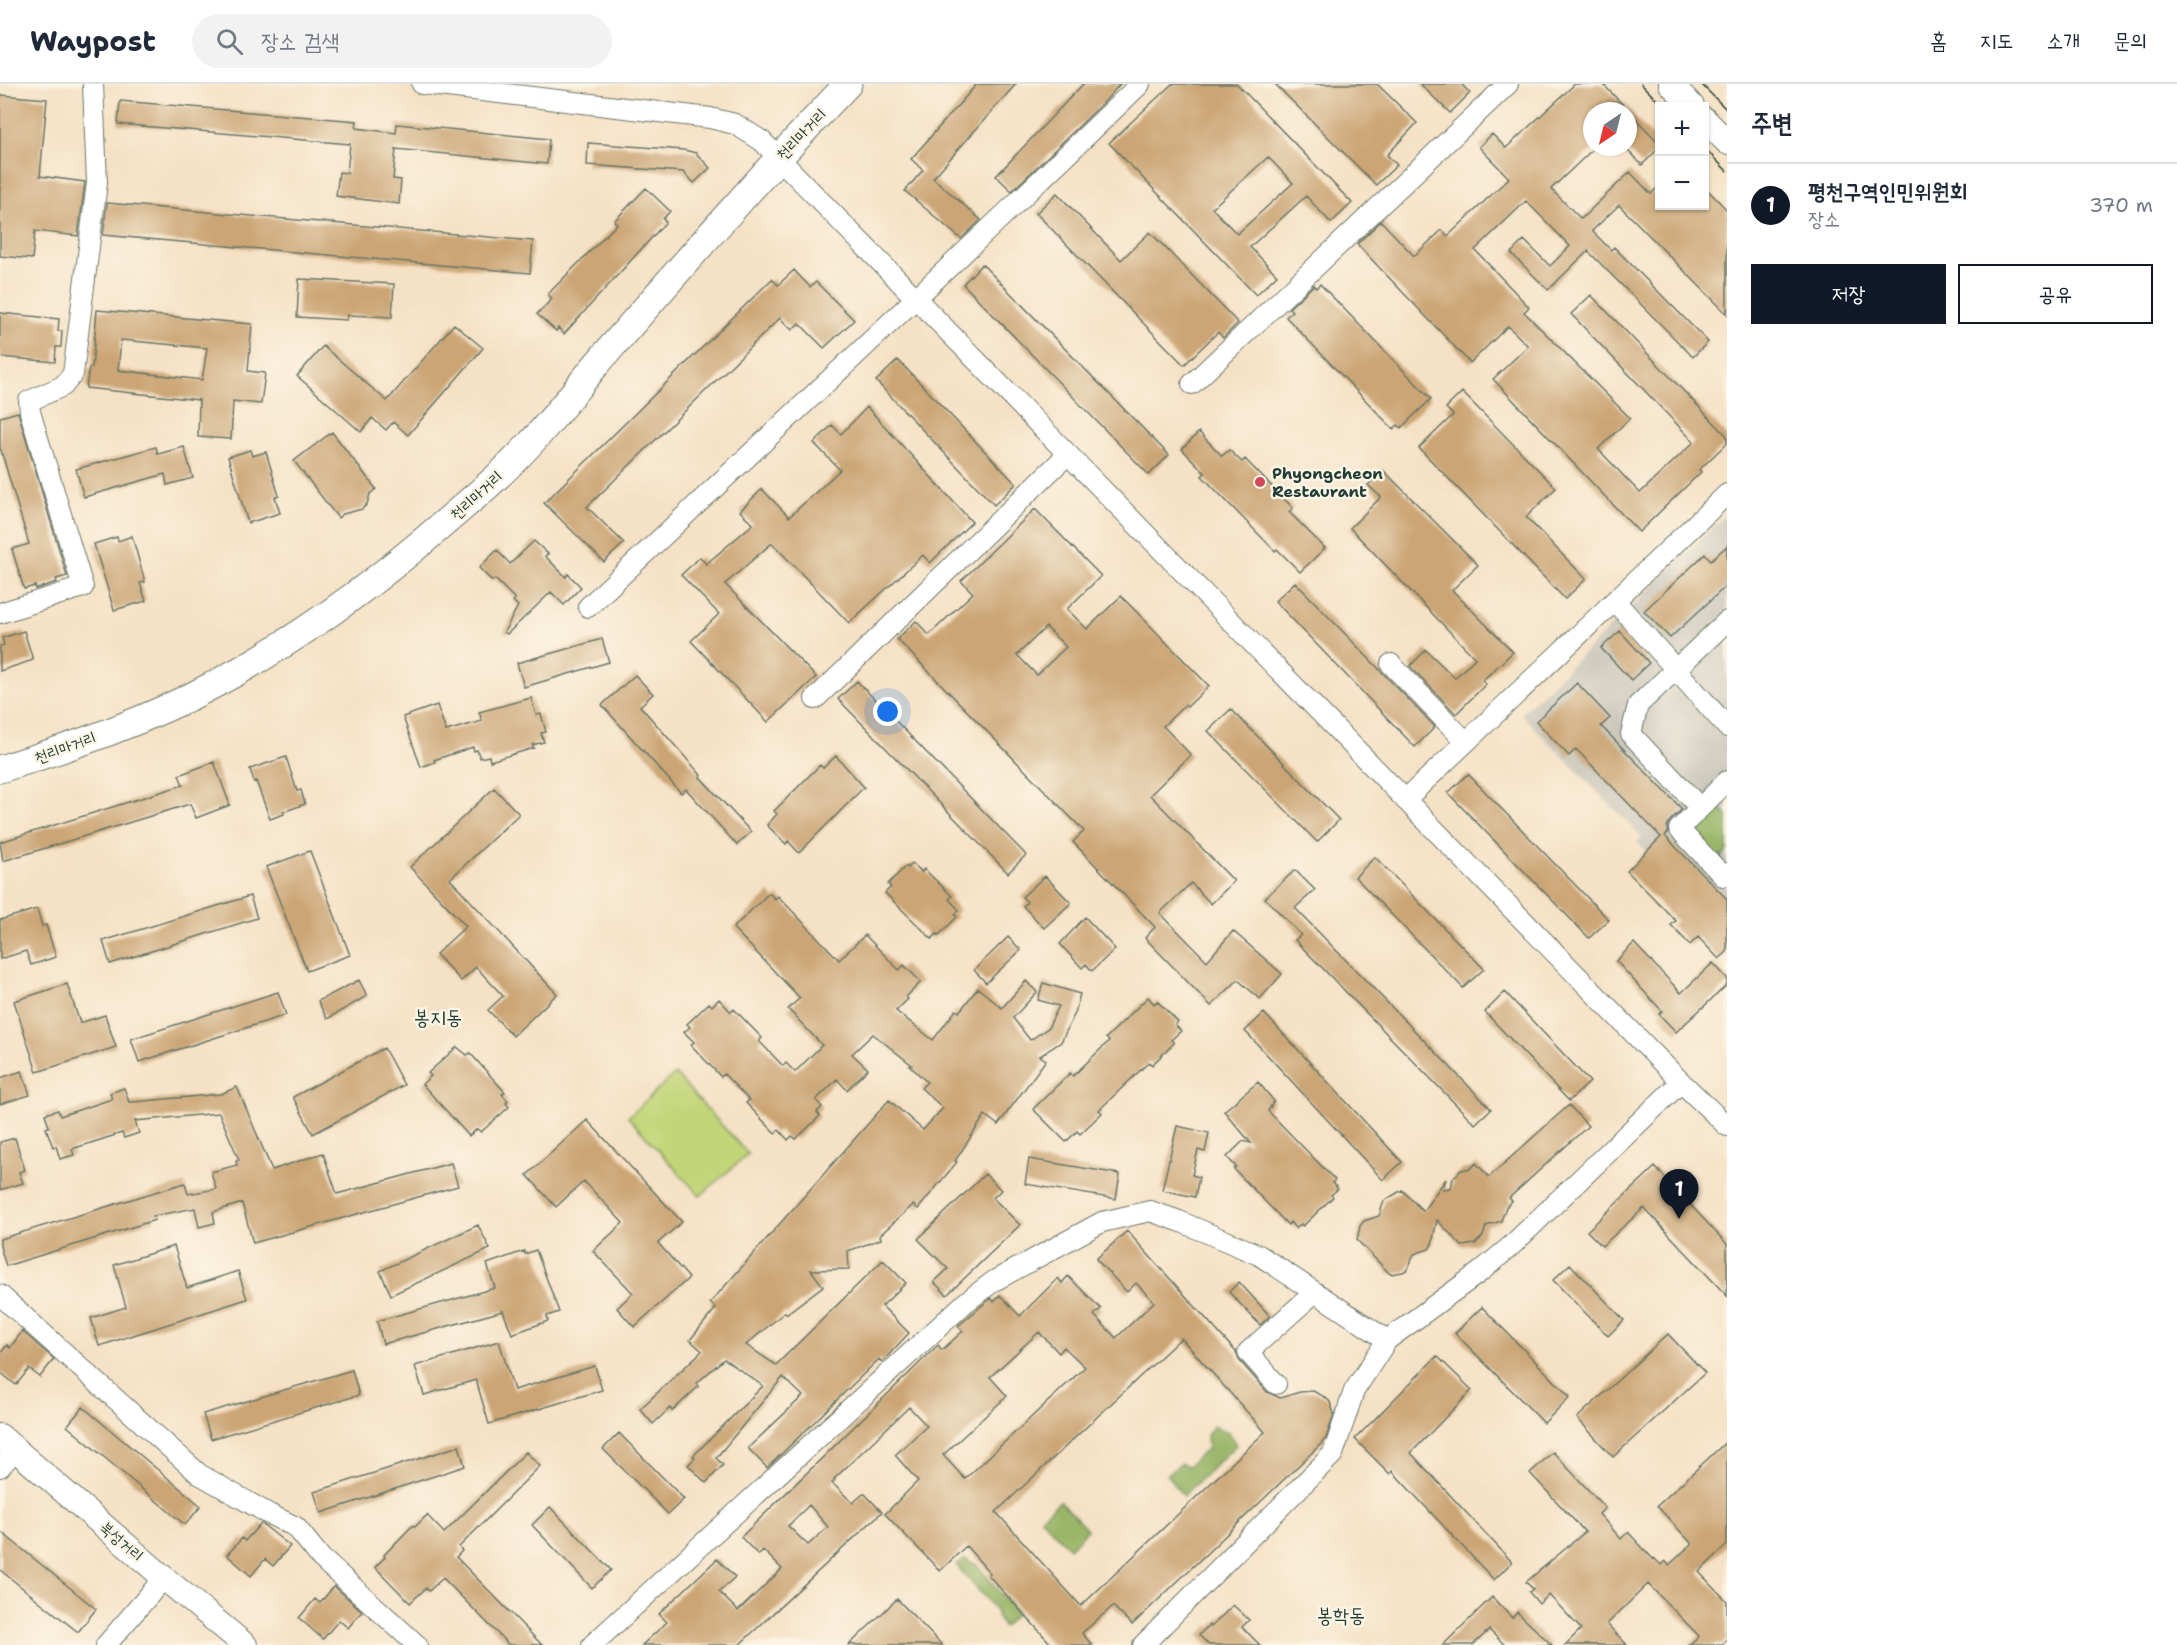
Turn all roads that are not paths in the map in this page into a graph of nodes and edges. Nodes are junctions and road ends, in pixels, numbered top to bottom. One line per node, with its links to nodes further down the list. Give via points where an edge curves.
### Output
1 (93, 84): 17 (street, via 96,183 73,374 63,386 29,401 83,587)
2 (422, 84): 10 (street, via 710,118 750,132)
3 (848, 84): 10 (highway, 천리마거리)
4 (1140, 84): 11 (street)
5 (1508, 84): 12 (street)
6 (1671, 84): 7 (main road)
7 (1688, 102)
8 (1709, 124): 9 (main road)
9 (1727, 142)
10 (778, 157): 11 (street); 24 (highway, 천리마거리, via 527,447 413,551 348,601 216,684 78,744)
11 (915, 297): 13 (street); 16 (street)
12 (1192, 384)
13 (1068, 454): 21 (street); 26 (street)
14 (1727, 494): 15 (street)
15 (1614, 601): 20 (street); 23 (street)
16 (588, 608)
17 (0, 613)
18 (1727, 621): 20 (street)
19 (1391, 664): 23 (street)
20 (1675, 669): 22 (street); 27 (street, via 1638,705 1631,734)
21 (815, 699)
22 (1727, 727)
23 (1466, 742): 26 (street)
24 (0, 769)
25 (1727, 781): 27 (street)
26 (1405, 800): 29 (street)
27 (1700, 808): 28 (street, via 1679,829 1724,876)
28 (1727, 873)
29 (1681, 1082): 30 (street); 33 (street, via 1510,1246)
30 (1727, 1125)
31 (1315, 1292): 33 (street); 34 (street, via 1248,1352); 41 (street, via 1258,1256 1169,1217 1150,1211 1102,1222 994,1281 966,1302)
32 (0, 1294): 40 (street, via 199,1474 296,1527 321,1558)
33 (1387, 1340): 42 (street, via 1354,1391 1333,1454)
34 (1276, 1384)
35 (8, 1442): 36 (street); 37 (main road, 북성거리)
36 (0, 1467)
37 (164, 1578): 38 (street); 39 (main road, 북성거리)
38 (106, 1645)
39 (245, 1645)
40 (417, 1645)
41 (592, 1645)
42 (1143, 1645)

